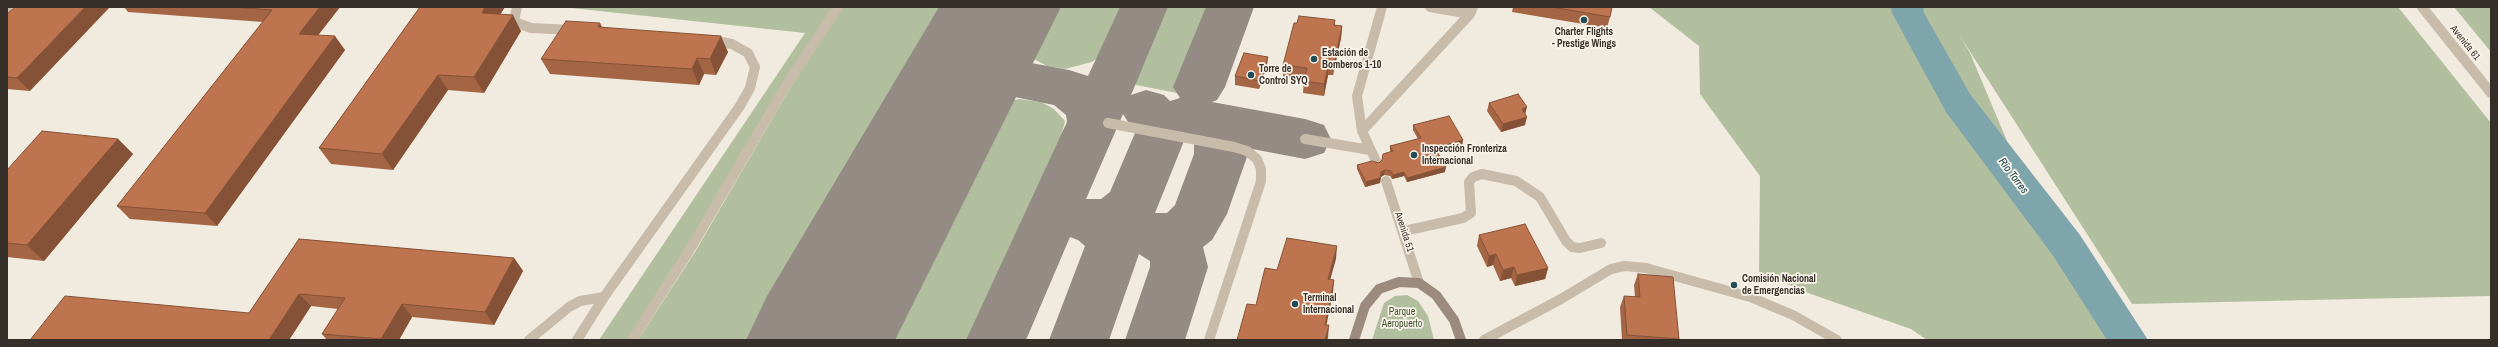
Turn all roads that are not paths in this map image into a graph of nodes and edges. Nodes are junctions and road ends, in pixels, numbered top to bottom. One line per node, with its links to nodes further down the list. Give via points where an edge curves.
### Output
1 (517, 7): 7 (street, via 513,16 514,21 531,28)
2 (838, 7): 22 (street, via 787,84 690,250)
3 (1382, 7): 11 (street, via 1357,96)
4 (1430, 7): 6 (street)
5 (2422, 7): 9 (street, Avenida 61)
6 (1472, 10): 11 (street)
7 (586, 31)
8 (701, 39): 19 (street, via 732,44 748,53 755,67 750,88 740,106)
9 (2491, 93)
10 (1108, 123): 23 (street, via 1234,147 1247,151 1257,159 1261,169 1261,181)
11 (1362, 131): 13 (street)
12 (1305, 139): 13 (street)
13 (1370, 150): 14 (street)
14 (1376, 160)
15 (1386, 181): 16 (street, Avenida 51)
16 (1404, 231): 17 (street, via 1464,218 1471,213 1469,182 1473,176 1482,174 1516,181 1540,197 1566,242 1572,247 1580,248); 18 (street, Avenida 51)
17 (1601, 243)
18 (1419, 283): 24 (main road, via 1399,282 1379,289 1365,306); 25 (main road, via 1436,295 1454,320)
19 (604, 297): 20 (street, via 580,301 569,307); 21 (street)
20 (529, 340)
21 (577, 340)
22 (632, 340)
23 (1209, 340)
24 (1354, 340)
25 (1461, 340)
26 (1484, 340): 27 (street, via 1612,269 1625,266 1646,268 1750,297 1793,315)
27 (1837, 340)

